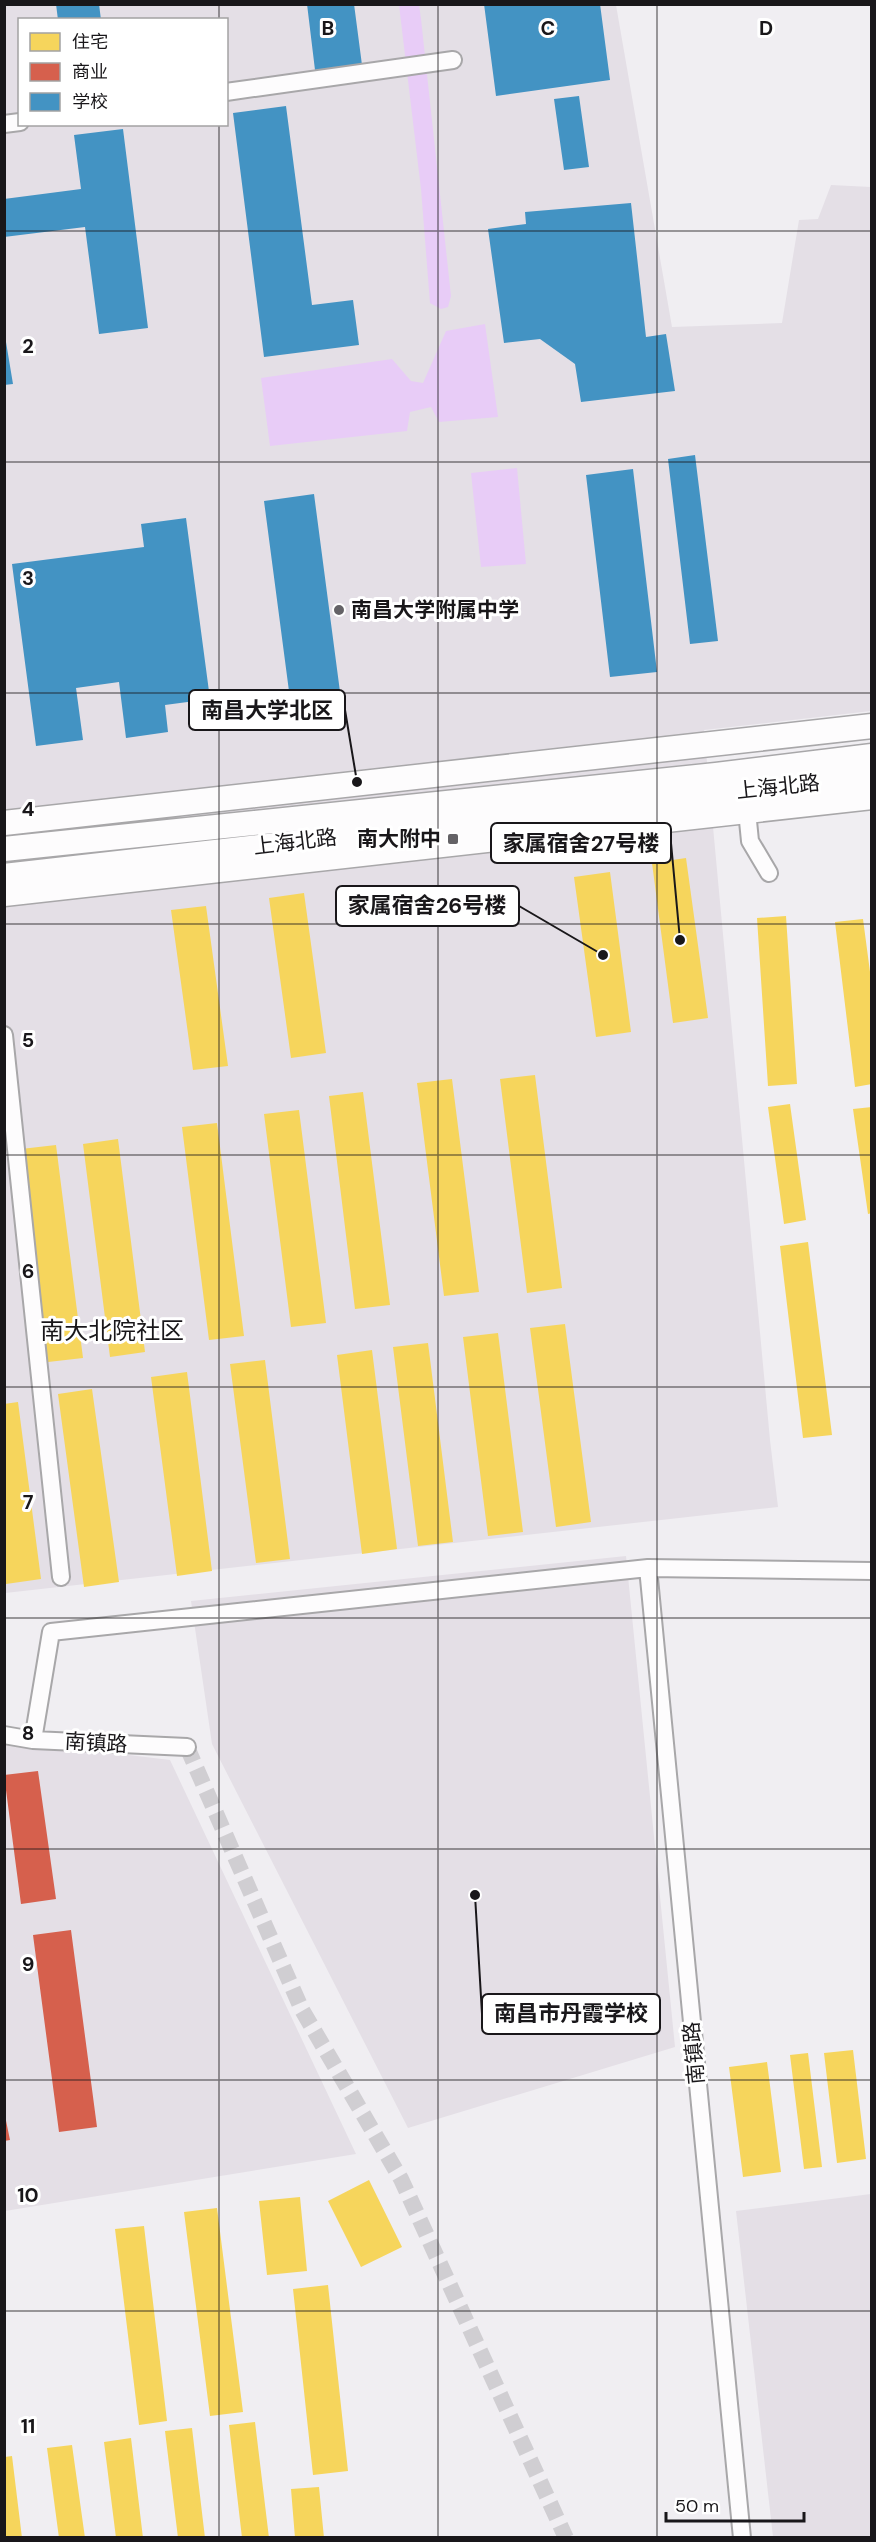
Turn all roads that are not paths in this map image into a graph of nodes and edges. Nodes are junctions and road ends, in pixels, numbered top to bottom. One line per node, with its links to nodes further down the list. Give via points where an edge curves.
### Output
1 (453, 60): 2 (street)
2 (228, 92)
3 (872, 726): 8 (street)
4 (872, 756): 9 (street, 上海北路)
5 (872, 777): 7 (street, 上海北路)
6 (872, 797): 7 (street)
7 (746, 801): 10 (street, via 750,841); 11 (street, 上海北路); 12 (street)
8 (4, 823)
9 (4, 849)
10 (769, 873)
11 (4, 876)
12 (4, 894)
13 (4, 1035): 16 (street)
14 (648, 1568): 15 (street); 18 (street, via 51,1632); 20 (street, 南镇路)
15 (872, 1570)
16 (61, 1577)
17 (4, 1735): 18 (street, 南镇路)
18 (33, 1740): 19 (street, 南镇路)
19 (187, 1747)
20 (742, 2538)

